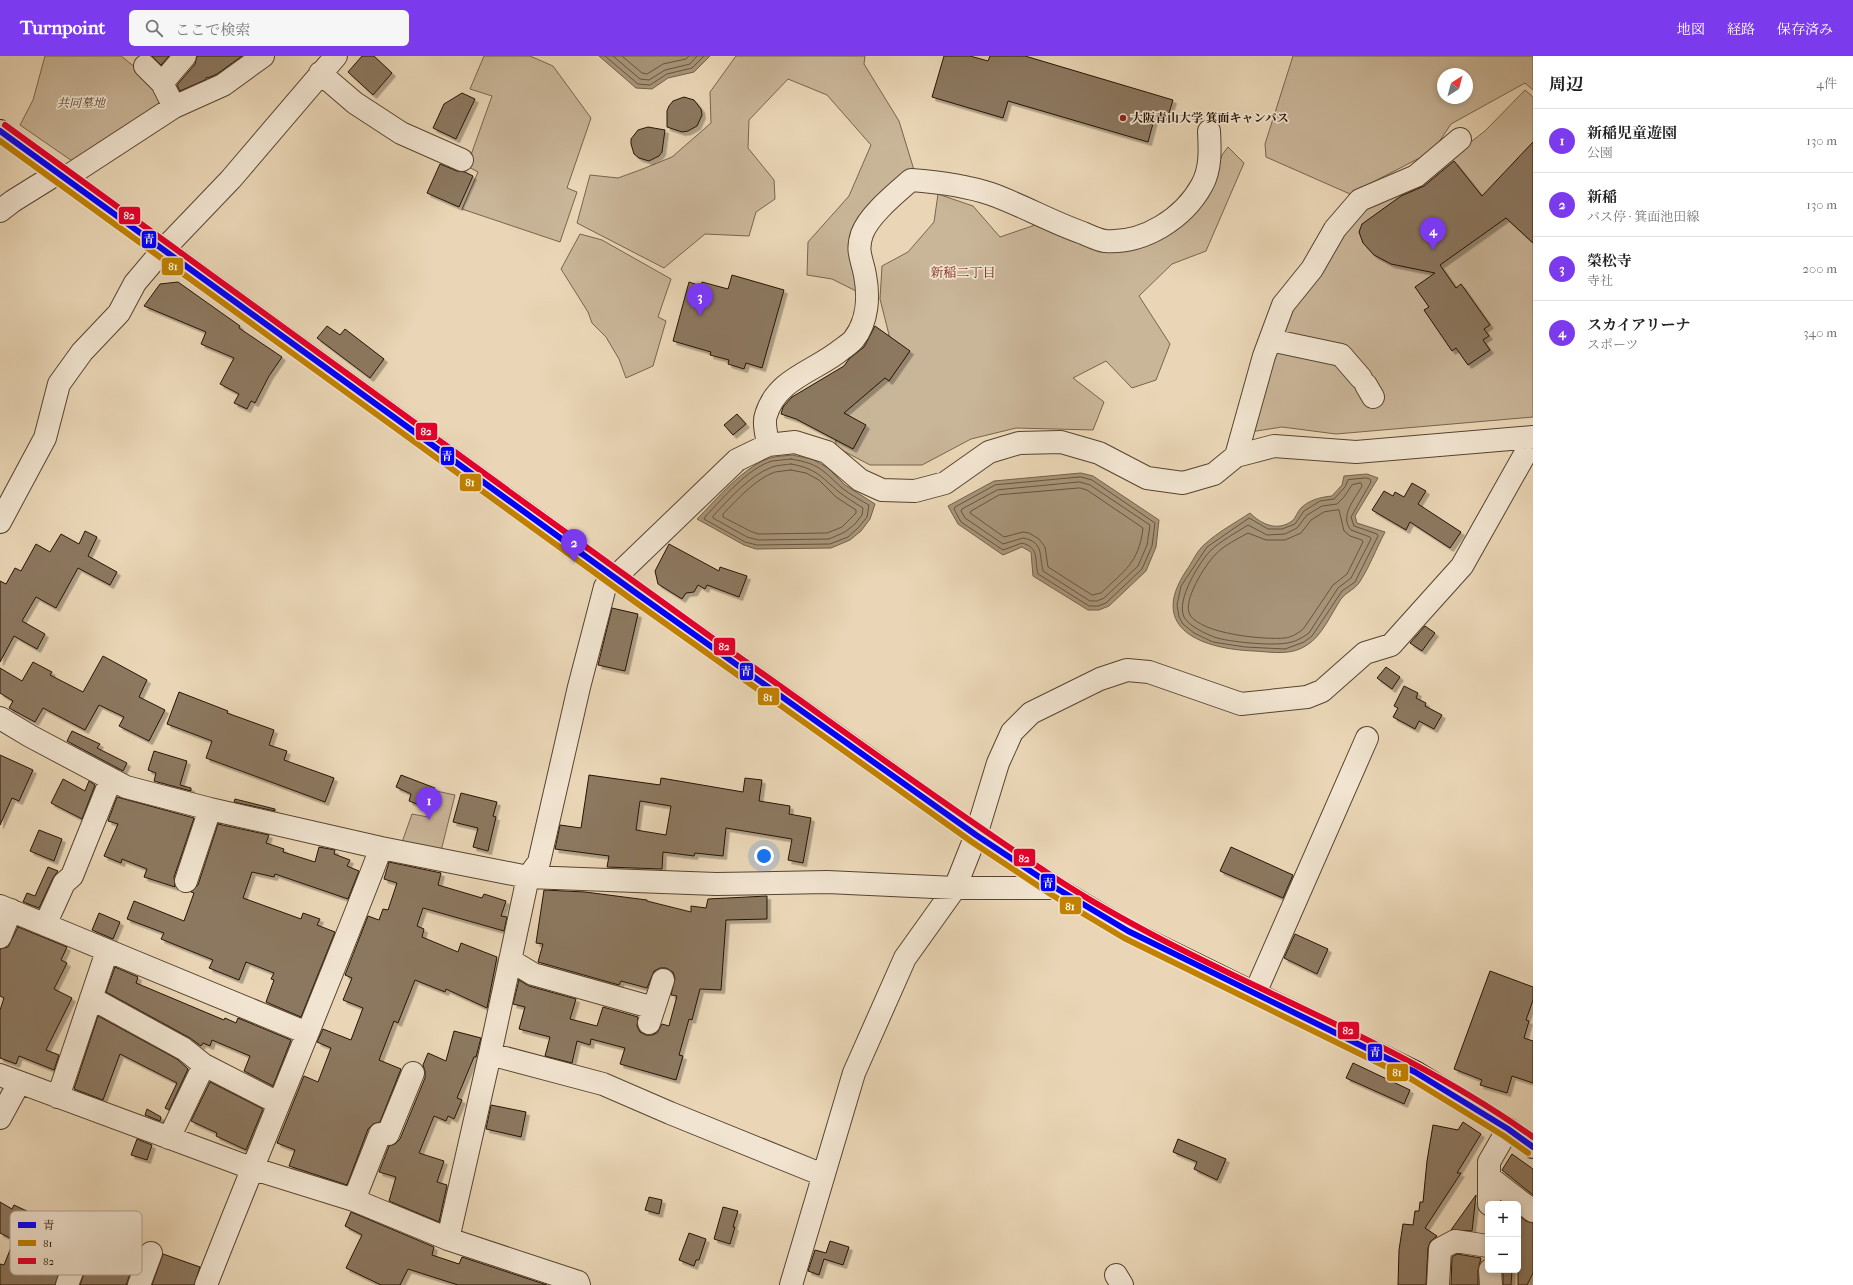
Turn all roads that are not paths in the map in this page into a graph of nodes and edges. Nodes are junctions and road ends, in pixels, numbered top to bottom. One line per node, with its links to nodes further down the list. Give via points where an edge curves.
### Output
1 (185, 56): 5 (street)
2 (263, 56): 6 (street, via 223,85)
3 (324, 62): 10 (street, via 355,103 401,133); 13 (street, via 231,179)
4 (144, 66): 5 (street)
5 (162, 84): 6 (street)
6 (174, 108): 11 (street)
7 (0, 131): 11 (main road)
8 (1209, 131): 18 (street, via 1210,157 1203,184 1182,210 1161,228 1135,239 1105,241 991,194 950,183 911,180 880,208 862,232 858,250 868,300 864,321 854,339 832,358 796,376 777,392 765,416)
9 (1460, 139): 14 (street, via 1416,176 1360,200 1335,229 1312,269 1283,305)
10 (462, 160)
11 (62, 176): 12 (street, via 13,201); 13 (main road)
12 (0, 211)
13 (163, 250): 20 (street, via 135,283 119,313 82,352 59,384 45,438); 21 (main road)
14 (1270, 340): 15 (street, via 1341,355); 19 (street)
15 (1367, 386)
16 (1533, 437): 19 (street, via 1356,452 1274,446)
17 (1533, 440): 26 (street, via 1462,566 1390,645 1365,653 1322,691 1307,697 1241,704 1149,672 1127,670 1100,679 1031,713 1012,732 998,763)
18 (768, 445): 19 (street, via 795,442 828,452 860,480 882,490 915,491 945,483 989,452 1019,443 1060,442 1099,453 1147,478 1183,483 1214,474); 21 (street, via 737,460)
19 (1236, 456)
20 (0, 522)
21 (614, 577): 26 (main road); 28 (street, via 605,587 598,607 539,862)
22 (0, 718): 24 (street)
23 (1366, 738): 38 (street)
24 (111, 779): 25 (street, via 126,787); 33 (street, via 72,876 64,883)
25 (210, 809): 27 (street); 29 (street)
26 (976, 835): 30 (street); 31 (main road)
27 (380, 848): 28 (street); 40 (street)
28 (528, 877): 30 (street, via 716,884 827,882); 36 (street)
29 (186, 881)
30 (955, 888): 31 (street); 52 (street, via 905,958 854,1073)
31 (1056, 888): 38 (main road, via 1128,930)
32 (6, 908): 33 (street); 34 (street)
33 (45, 925): 35 (street)
34 (0, 937)
35 (107, 951): 39 (street); 40 (street)
36 (510, 960): 37 (street, via 533,974 651,1015); 41 (street)
37 (663, 980)
38 (1255, 993): 48 (main road, via 1415,1072)
39 (91, 998): 42 (street, via 184,1049); 45 (street)
40 (307, 1033): 46 (street)
41 (490, 1054): 52 (street, via 603,1084); 57 (street)
42 (204, 1065): 46 (street); 49 (street)
43 (413, 1073): 54 (street, via 388,1134 380,1134)
44 (10, 1079): 45 (street); 47 (street)
45 (58, 1097): 49 (street)
46 (278, 1103): 51 (street)
47 (0, 1118)
48 (1508, 1129): 50 (main road); 53 (street, via 1489,1162)
49 (169, 1138): 51 (street)
50 (1533, 1147)
51 (251, 1168): 54 (street); 64 (street)
52 (823, 1175): 66 (street)
53 (1489, 1177): 55 (street); 56 (street)
54 (354, 1200): 57 (street)
55 (1488, 1201)
56 (1533, 1211)
57 (448, 1239): 65 (street, via 578,1282)
58 (1485, 1246): 67 (street, via 1455,1241 1440,1249)
59 (151, 1253): 63 (street)
60 (1490, 1273): 68 (street)
61 (71, 1275): 62 (street)
62 (67, 1285)
63 (139, 1285)
64 (206, 1285)
65 (579, 1285)
66 (791, 1285)
67 (1438, 1285)
68 (1490, 1285)

